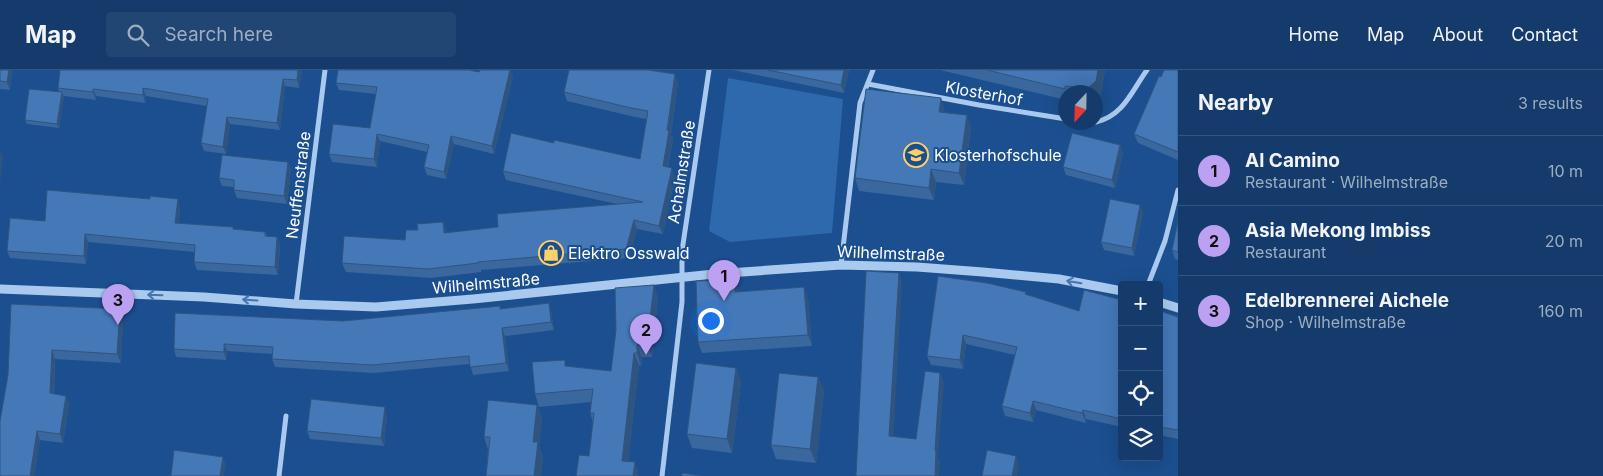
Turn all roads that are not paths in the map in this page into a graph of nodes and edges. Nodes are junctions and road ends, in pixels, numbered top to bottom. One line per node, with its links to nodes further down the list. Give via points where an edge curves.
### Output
1 (325, 70): 15 (street, Neuffenstraße)
2 (709, 70): 10 (street, Achalmstraße)
3 (873, 70): 5 (street)
4 (1146, 71): 7 (street, via 1126,102 1116,113)
5 (868, 84): 6 (street, Klosterhof); 9 (street, via 860,103)
6 (1058, 118)
7 (1103, 120)
8 (1178, 190): 11 (street, via 1165,241)
9 (841, 265): 10 (street, Wilhelmstraße); 13 (street, Wilhelmstraße, one-way to 9, via 1058,279 917,267)
10 (681, 277): 15 (street, Wilhelmstraße, via 406,305); 19 (street, Achalmstraße, via 682,302)
11 (1150, 281)
12 (0, 289): 15 (street, Wilhelmstraße, one-way to 12)
13 (1118, 290)
14 (1163, 303): 16 (street)
15 (296, 304)
16 (1178, 308)
17 (286, 416): 18 (street)
18 (279, 476)
19 (662, 476)

